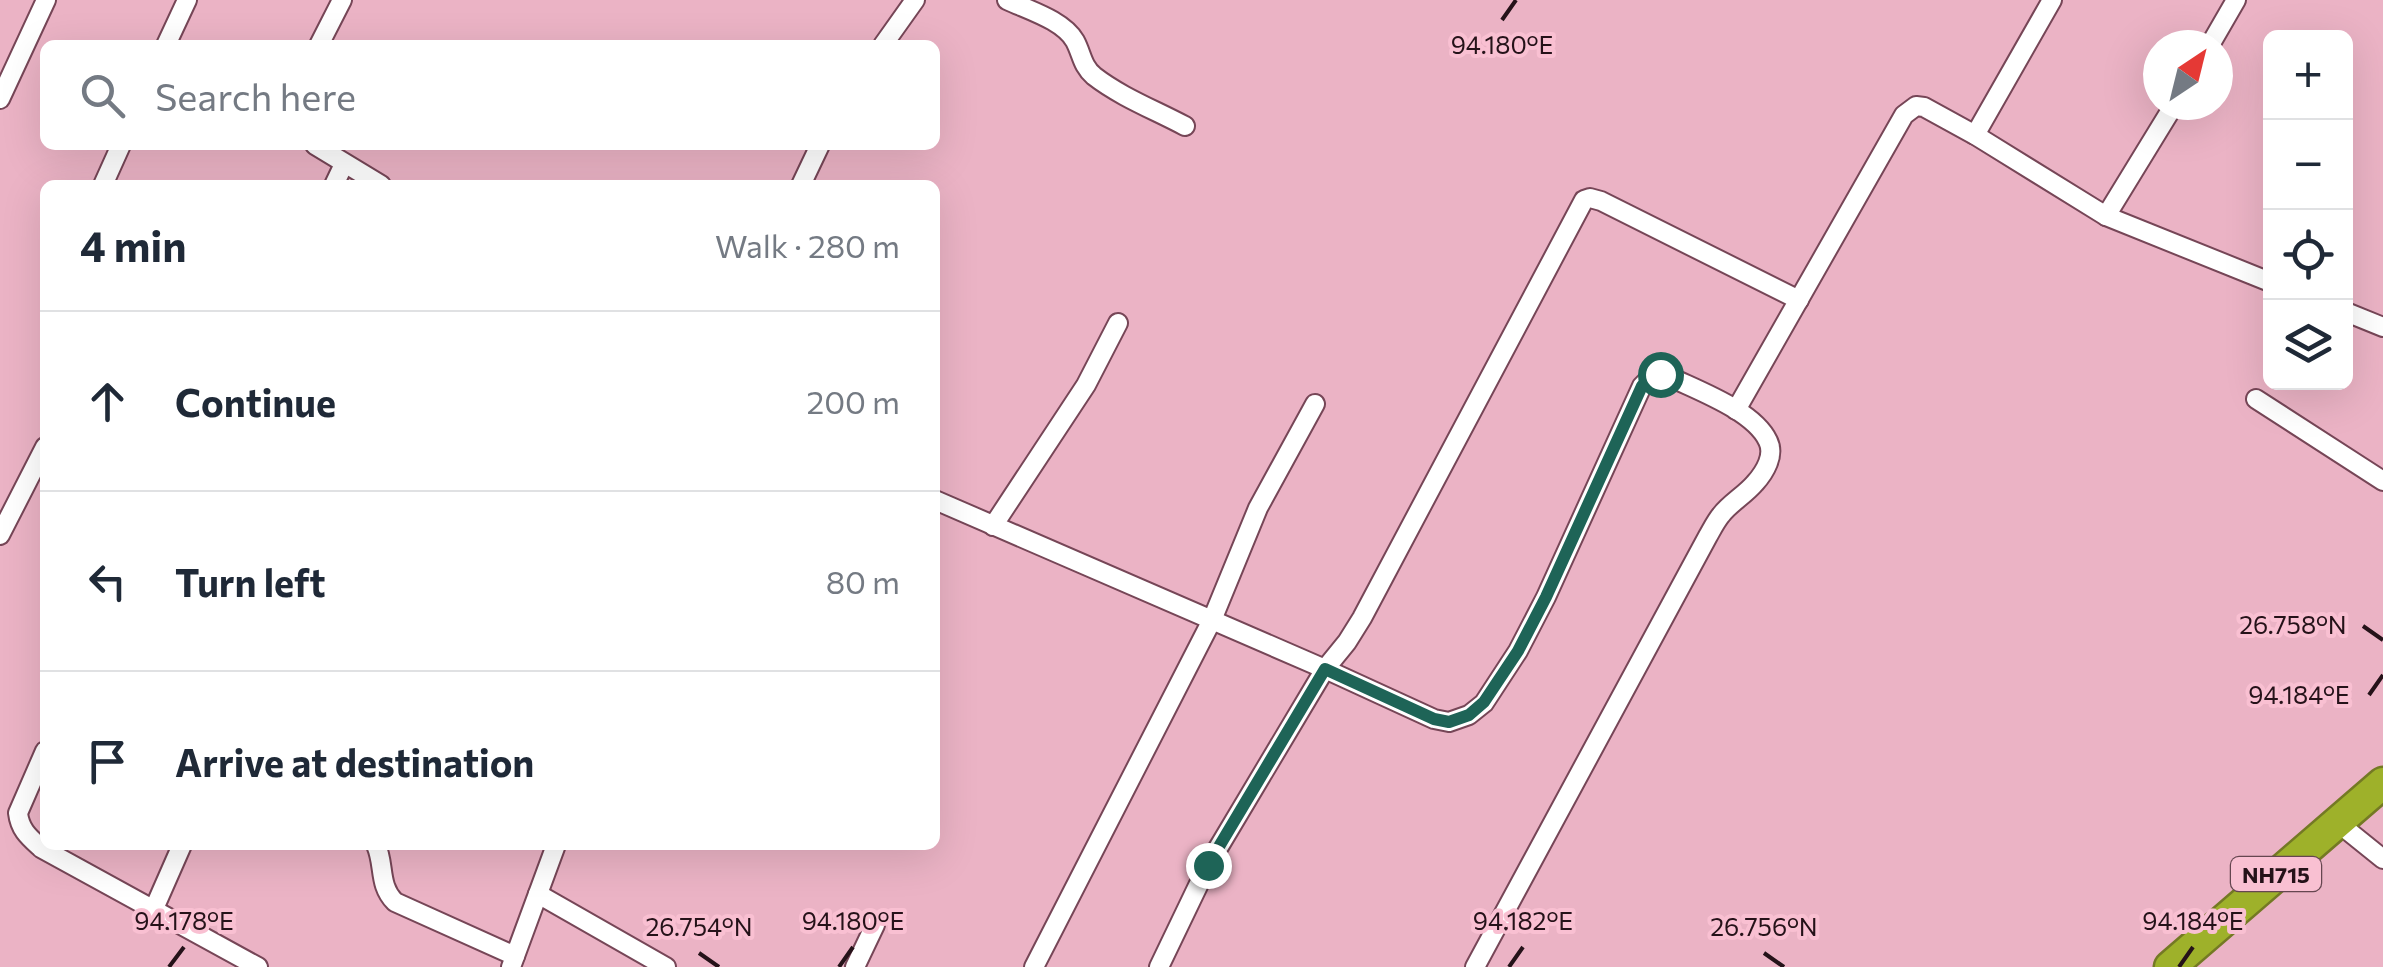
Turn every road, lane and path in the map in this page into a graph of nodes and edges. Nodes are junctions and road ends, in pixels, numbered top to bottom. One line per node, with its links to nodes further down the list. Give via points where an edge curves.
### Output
1 (46, 0): 12 (street)
2 (187, 0): 9 (street)
3 (342, 0): 10 (street)
4 (914, 0): 11 (street)
5 (1008, 0): 14 (street, via 1063,28 1089,72)
6 (2052, 0): 15 (street)
7 (2236, 0): 8 (street)
8 (2219, 30)
9 (168, 40)
10 (321, 40)
11 (886, 40)
12 (0, 100)
13 (2165, 120): 24 (street)
14 (1186, 126)
15 (1975, 135): 24 (street); 26 (street, via 1924,107 1904,114)
16 (120, 150): 20 (street)
17 (323, 150): 19 (street)
18 (818, 150): 23 (street)
19 (344, 164): 21 (street); 22 (street)
20 (106, 180)
21 (336, 180)
22 (372, 180)
23 (803, 180)
24 (2106, 216): 25 (street)
25 (2263, 279)
26 (1799, 300): 32 (street); 39 (street, via 1601,200 1584,200 1362,618)
27 (2353, 315): 29 (street)
28 (1118, 323): 36 (street)
29 (2383, 327)
30 (2256, 399): 34 (street)
31 (1315, 404): 38 (street, via 1258,508)
32 (1736, 410): 39 (street, via 1660,374 1642,386 1518,651 1469,715 1434,719); 58 (street, via 1770,442 1764,471 1708,536)
33 (40, 457): 37 (street)
34 (2383, 481)
35 (940, 502): 36 (street)
36 (993, 526): 38 (street)
37 (0, 535)
38 (1212, 620): 39 (street); 56 (street)
39 (1325, 669): 57 (street, via 1208,865)
40 (40, 762): 43 (street, via 18,813 26,835)
41 (2383, 784): 42 (highway, NH715)
42 (2337, 822): 48 (street); 59 (highway, NH715)
43 (40, 846)
44 (46, 850): 50 (street)
45 (180, 850): 50 (street)
46 (379, 850): 52 (street, via 382,880 395,902)
47 (554, 850): 49 (street)
48 (2383, 860)
49 (538, 894): 52 (street); 54 (street)
50 (153, 911): 53 (street)
51 (875, 925): 55 (street)
52 (513, 962)
53 (258, 967)
54 (666, 967)
55 (854, 967)
56 (1034, 967)
57 (1159, 967)
58 (1476, 967)
59 (2170, 967)

